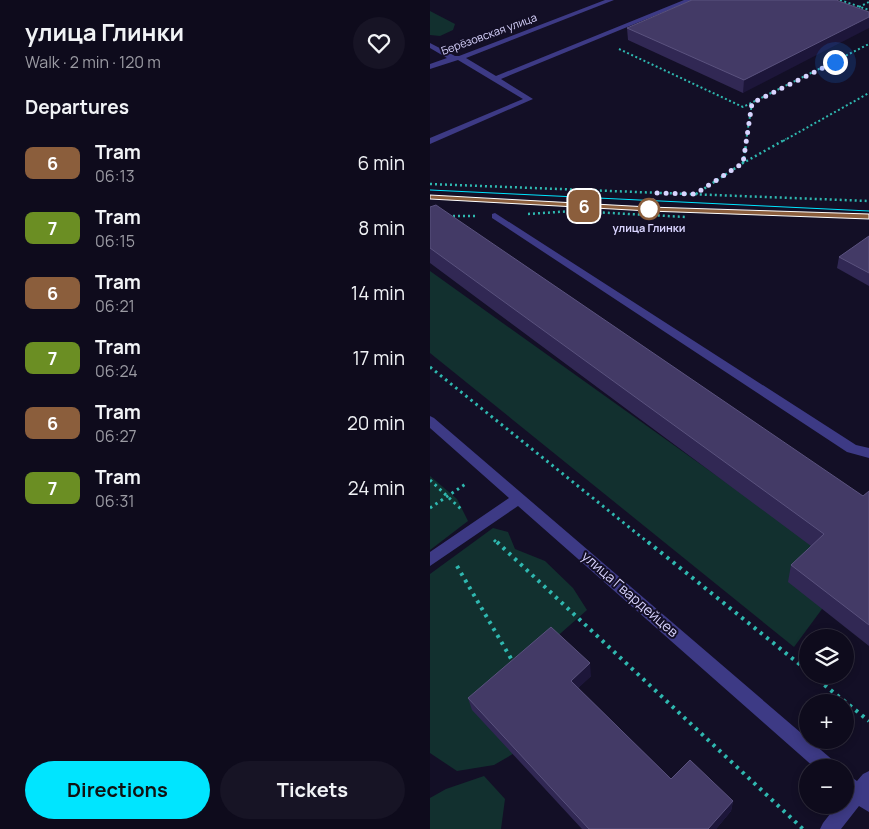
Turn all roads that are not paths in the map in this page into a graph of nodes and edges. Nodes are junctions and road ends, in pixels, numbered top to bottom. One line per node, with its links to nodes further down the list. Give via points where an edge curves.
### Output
1 (611, 0): 4 (street, Берёзовская улица)
2 (690, 0): 6 (street)
3 (430, 45): 4 (street)
4 (456, 58): 5 (street, Берёзовская улица); 6 (street)
5 (430, 67)
6 (495, 79): 7 (street, via 529,99)
7 (430, 141)
8 (495, 216): 10 (street, via 852,450)
9 (430, 421): 11 (street, улица Гвардейцев)
10 (869, 453)
11 (519, 498): 12 (street); 13 (street, улица Гвардейцев)
12 (430, 560)
13 (819, 759)
14 (854, 786): 15 (street)
15 (866, 792): 16 (street)
16 (829, 829)

